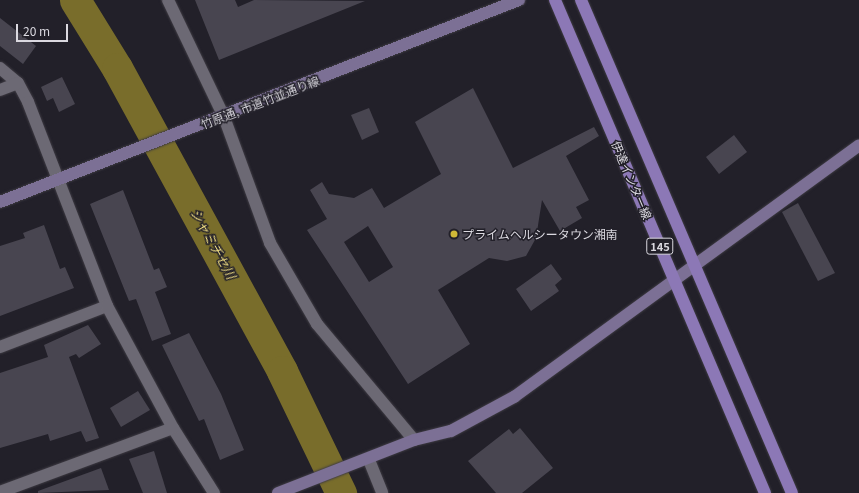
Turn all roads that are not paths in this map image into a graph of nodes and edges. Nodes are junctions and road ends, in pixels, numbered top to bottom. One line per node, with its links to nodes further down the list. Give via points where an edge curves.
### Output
1 (168, 0): 8 (street)
2 (519, 0): 8 (street, 竹原通, 市道竹並通り線)
3 (555, 0): 13 (main road, 伊達インター線 / 145)
4 (582, 0): 12 (main road, 伊達インター線 / 145)
5 (0, 68): 6 (street)
6 (18, 83): 7 (street); 10 (street)
7 (0, 90)
8 (224, 117): 10 (street, 竹原通, 市道竹並通り線); 17 (street, via 270,243 317,324)
9 (859, 145): 12 (street)
10 (59, 179): 11 (street, 竹原通, 市道竹並通り線); 14 (street)
11 (0, 202)
12 (694, 264): 13 (street); 24 (main road, 伊達インター線 / 145)
13 (674, 278): 17 (street, via 514,397 451,431); 23 (main road, 伊達インター線 / 145)
14 (107, 306): 15 (street); 16 (street)
15 (0, 347)
16 (173, 428): 19 (street); 21 (street)
17 (414, 440): 18 (street)
18 (369, 460): 20 (street); 22 (street)
19 (2, 492)
20 (283, 492)
21 (214, 493)
22 (382, 493)
23 (765, 493)
24 (792, 493)

